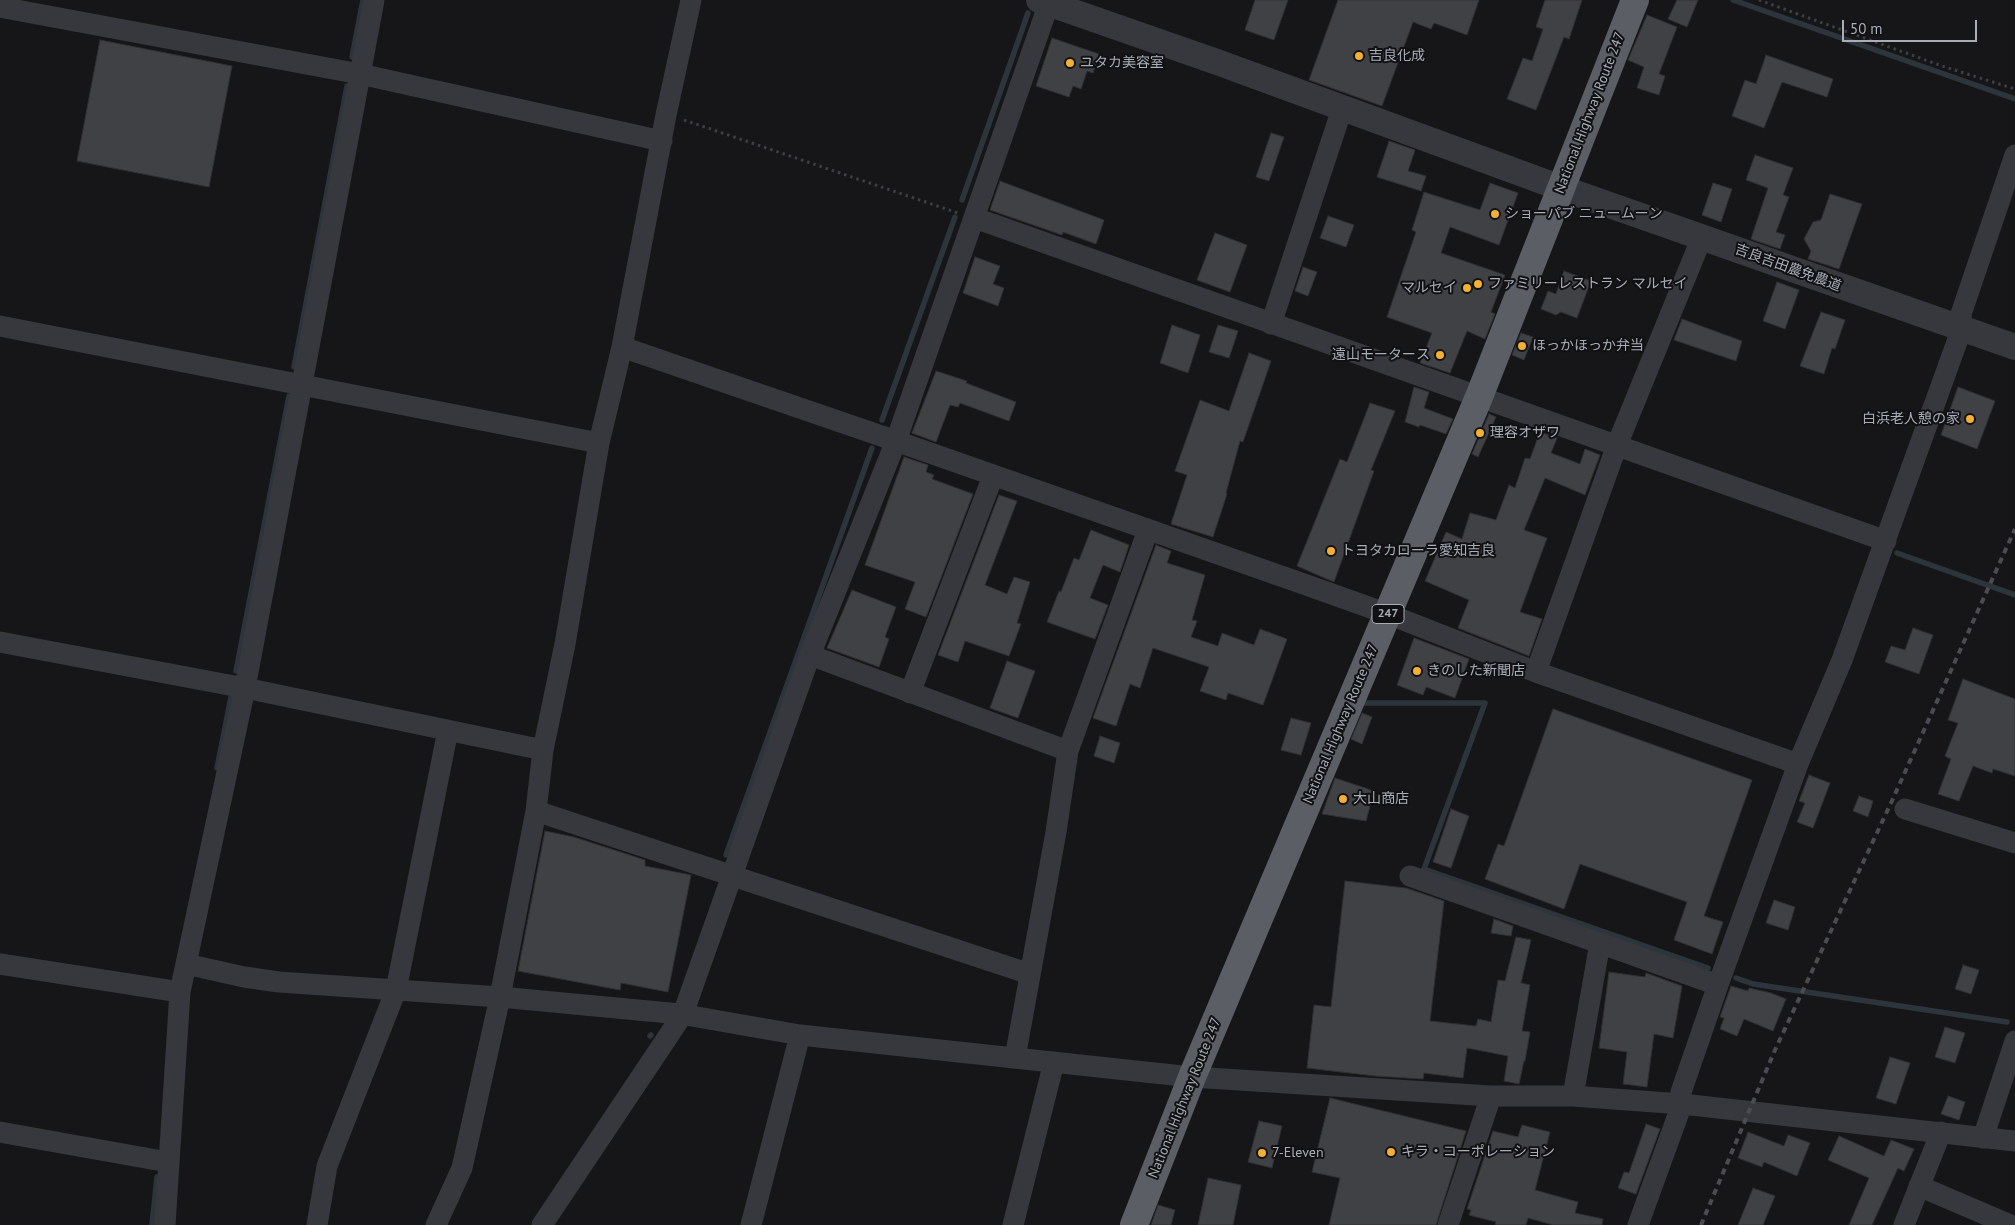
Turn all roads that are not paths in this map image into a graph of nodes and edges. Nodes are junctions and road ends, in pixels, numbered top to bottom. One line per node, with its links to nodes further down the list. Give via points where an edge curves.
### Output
1 (374, 0): 6 (street)
2 (691, 0): 8 (street)
3 (1635, 0): 10 (highway, National Highway Route 247 / 247)
4 (1046, 2): 7 (street, 吉良吉田農免農道); 11 (street)
5 (0, 7): 6 (street)
6 (360, 74): 8 (street); 18 (street)
7 (1342, 109): 10 (street, 吉良吉田農免農道); 13 (street)
8 (662, 141): 16 (street)
9 (2015, 155): 15 (street, via 1961,314)
10 (1561, 188): 12 (street, 吉良吉田農免農道); 19 (highway, National Highway Route 247 / 247)
11 (975, 218): 13 (street); 20 (street)
12 (1702, 237): 15 (street, 吉良吉田農免農道); 22 (street)
13 (1271, 324): 19 (street)
14 (0, 326): 18 (street)
15 (1962, 328): 17 (street); 25 (street)
16 (622, 347): 20 (street); 21 (street)
17 (2015, 348)
18 (301, 383): 21 (street); 30 (street)
19 (1480, 397): 22 (street); 26 (highway, National Highway Route 247 / 247)
20 (896, 440): 23 (street); 28 (street)
21 (599, 443): 33 (street, via 565,644)
22 (1616, 445): 25 (street); 29 (street)
23 (993, 476): 24 (street); 31 (street)
24 (1148, 530): 26 (street); 34 (street)
25 (1886, 541): 35 (street, via 1842,660)
26 (1388, 614): 29 (street); 54 (highway, National Highway Route 247 / 247)
27 (0, 642): 30 (street)
28 (810, 655): 31 (street); 39 (street)
29 (1536, 672): 35 (street)
30 (245, 688): 32 (street); 43 (street)
31 (910, 693): 34 (street)
32 (448, 730): 33 (street); 46 (street)
33 (543, 750): 37 (street)
34 (1068, 751): 44 (street)
35 (1798, 764): 45 (street)
36 (1905, 809): 38 (street)
37 (536, 811): 39 (street); 48 (street)
38 (2015, 843)
39 (732, 874): 44 (street); 49 (street)
40 (1410, 876): 41 (street)
41 (1600, 942): 45 (street); 56 (street)
42 (0, 964): 47 (street)
43 (186, 964): 46 (street, via 279,982); 47 (street)
44 (1030, 974): 52 (street)
45 (1718, 985): 57 (street, via 1681,1092)
46 (396, 990): 48 (street); 65 (street, via 327,1166)
47 (180, 992): 62 (street)
48 (500, 997): 49 (street); 66 (street, via 462,1168)
49 (683, 1014): 50 (street); 67 (street)
50 (800, 1034): 52 (street); 68 (street)
51 (2015, 1041): 60 (street)
52 (1015, 1058): 53 (street)
53 (1054, 1062): 54 (street); 69 (street)
54 (1192, 1077): 55 (street); 70 (highway, National Highway Route 247 / 247)
55 (1491, 1096): 56 (street); 71 (street)
56 (1573, 1096): 57 (street)
57 (1682, 1104): 59 (street); 72 (street)
58 (0, 1132): 62 (street)
59 (1940, 1132): 60 (street); 63 (street)
60 (1983, 1138): 61 (street)
61 (2015, 1141)
62 (168, 1162): 64 (street)
63 (1919, 1186): 73 (street); 74 (street)
64 (165, 1225)
65 (317, 1225)
66 (436, 1225)
67 (542, 1225)
68 (750, 1225)
69 (1013, 1225)
70 (1134, 1225)
71 (1448, 1225)
72 (1638, 1225)
73 (1904, 1225)
74 (2010, 1225)

